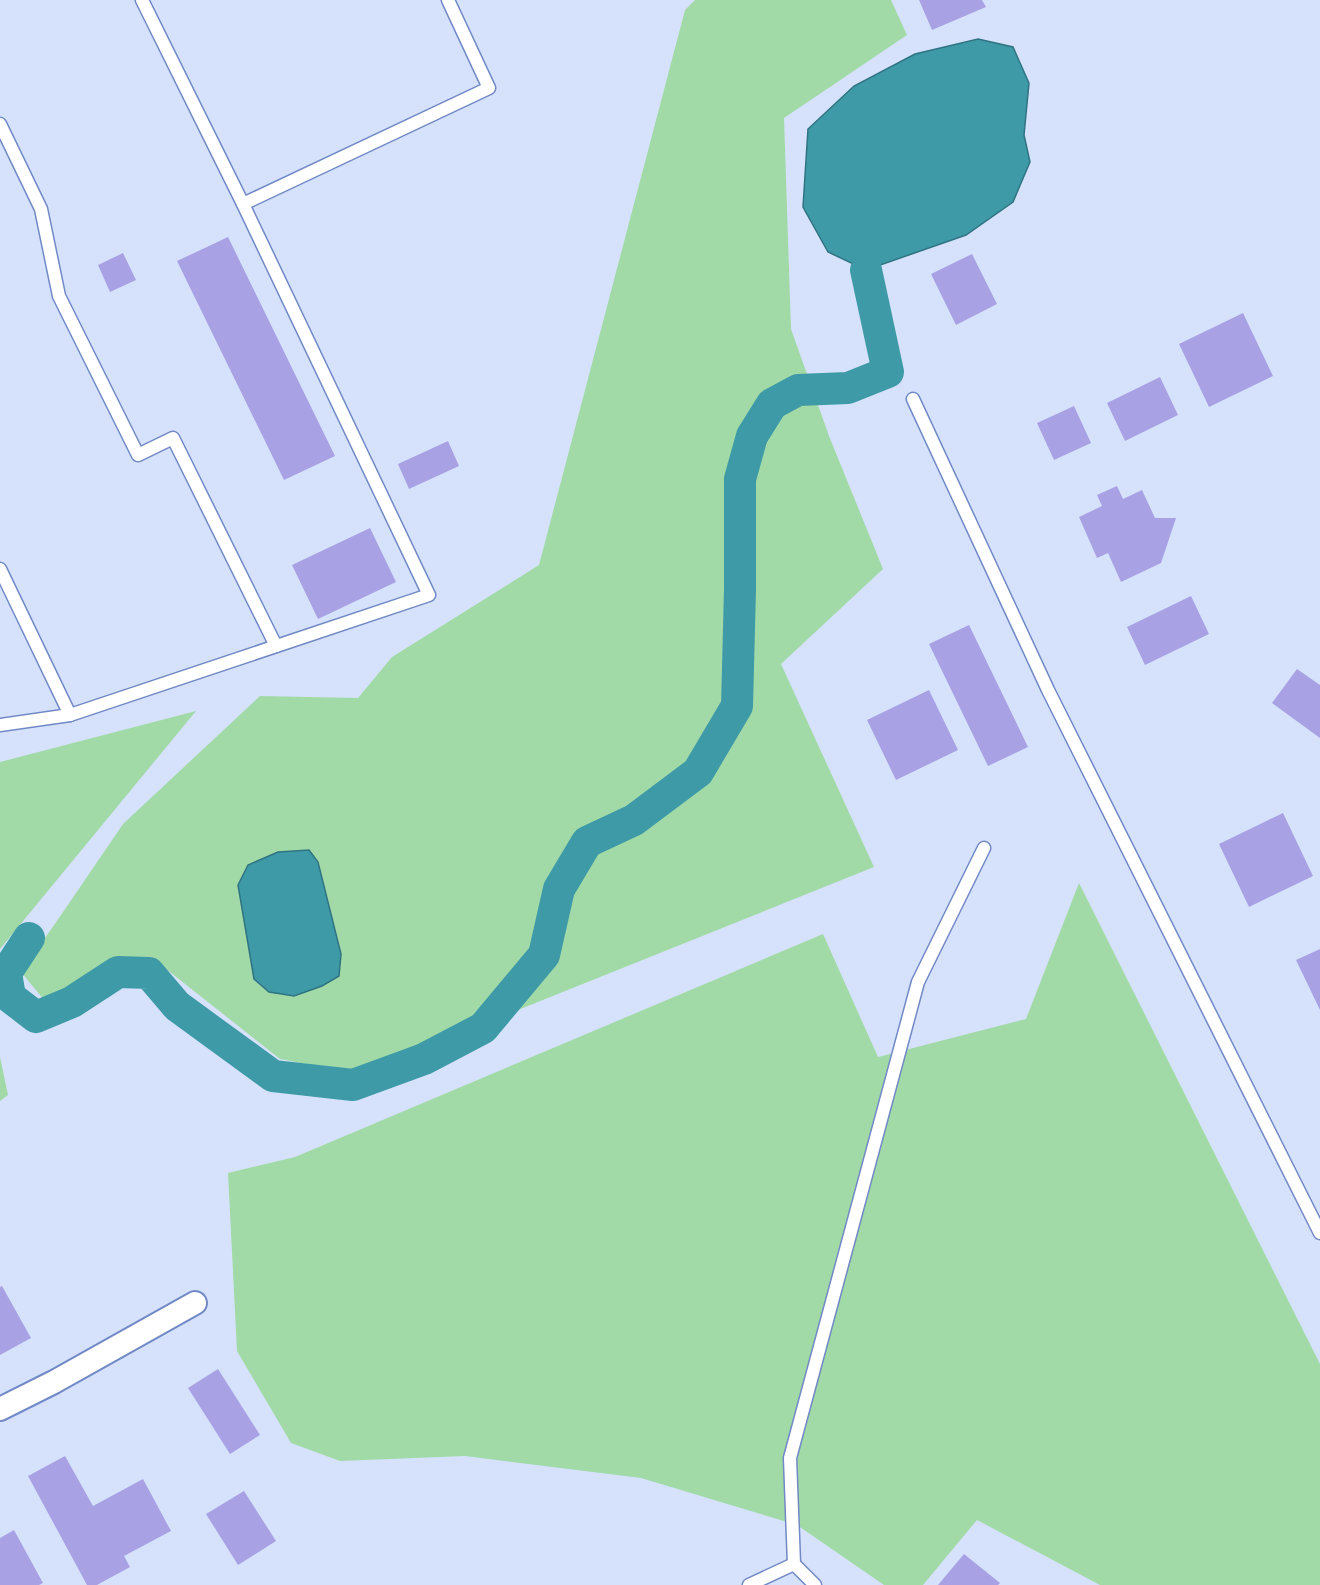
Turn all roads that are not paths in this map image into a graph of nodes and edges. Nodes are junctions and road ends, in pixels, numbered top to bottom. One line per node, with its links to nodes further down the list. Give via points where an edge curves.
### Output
1 (142, 0): 4 (lane)
2 (448, 0): 4 (lane, via 489,88)
3 (0, 124): 7 (lane, via 41,209 59,296 138,455 173,438)
4 (243, 204): 7 (lane, via 429,595)
5 (913, 399): 11 (lane, via 1048,690)
6 (0, 569): 8 (lane)
7 (276, 646): 8 (lane)
8 (70, 715): 9 (lane)
9 (0, 725)
10 (984, 848): 14 (lane, via 918,982 790,1458)
11 (1320, 1233)
12 (195, 1303): 13 (street)
13 (0, 1409)
14 (794, 1564): 15 (lane); 16 (lane)
15 (748, 1585)
16 (815, 1585)

